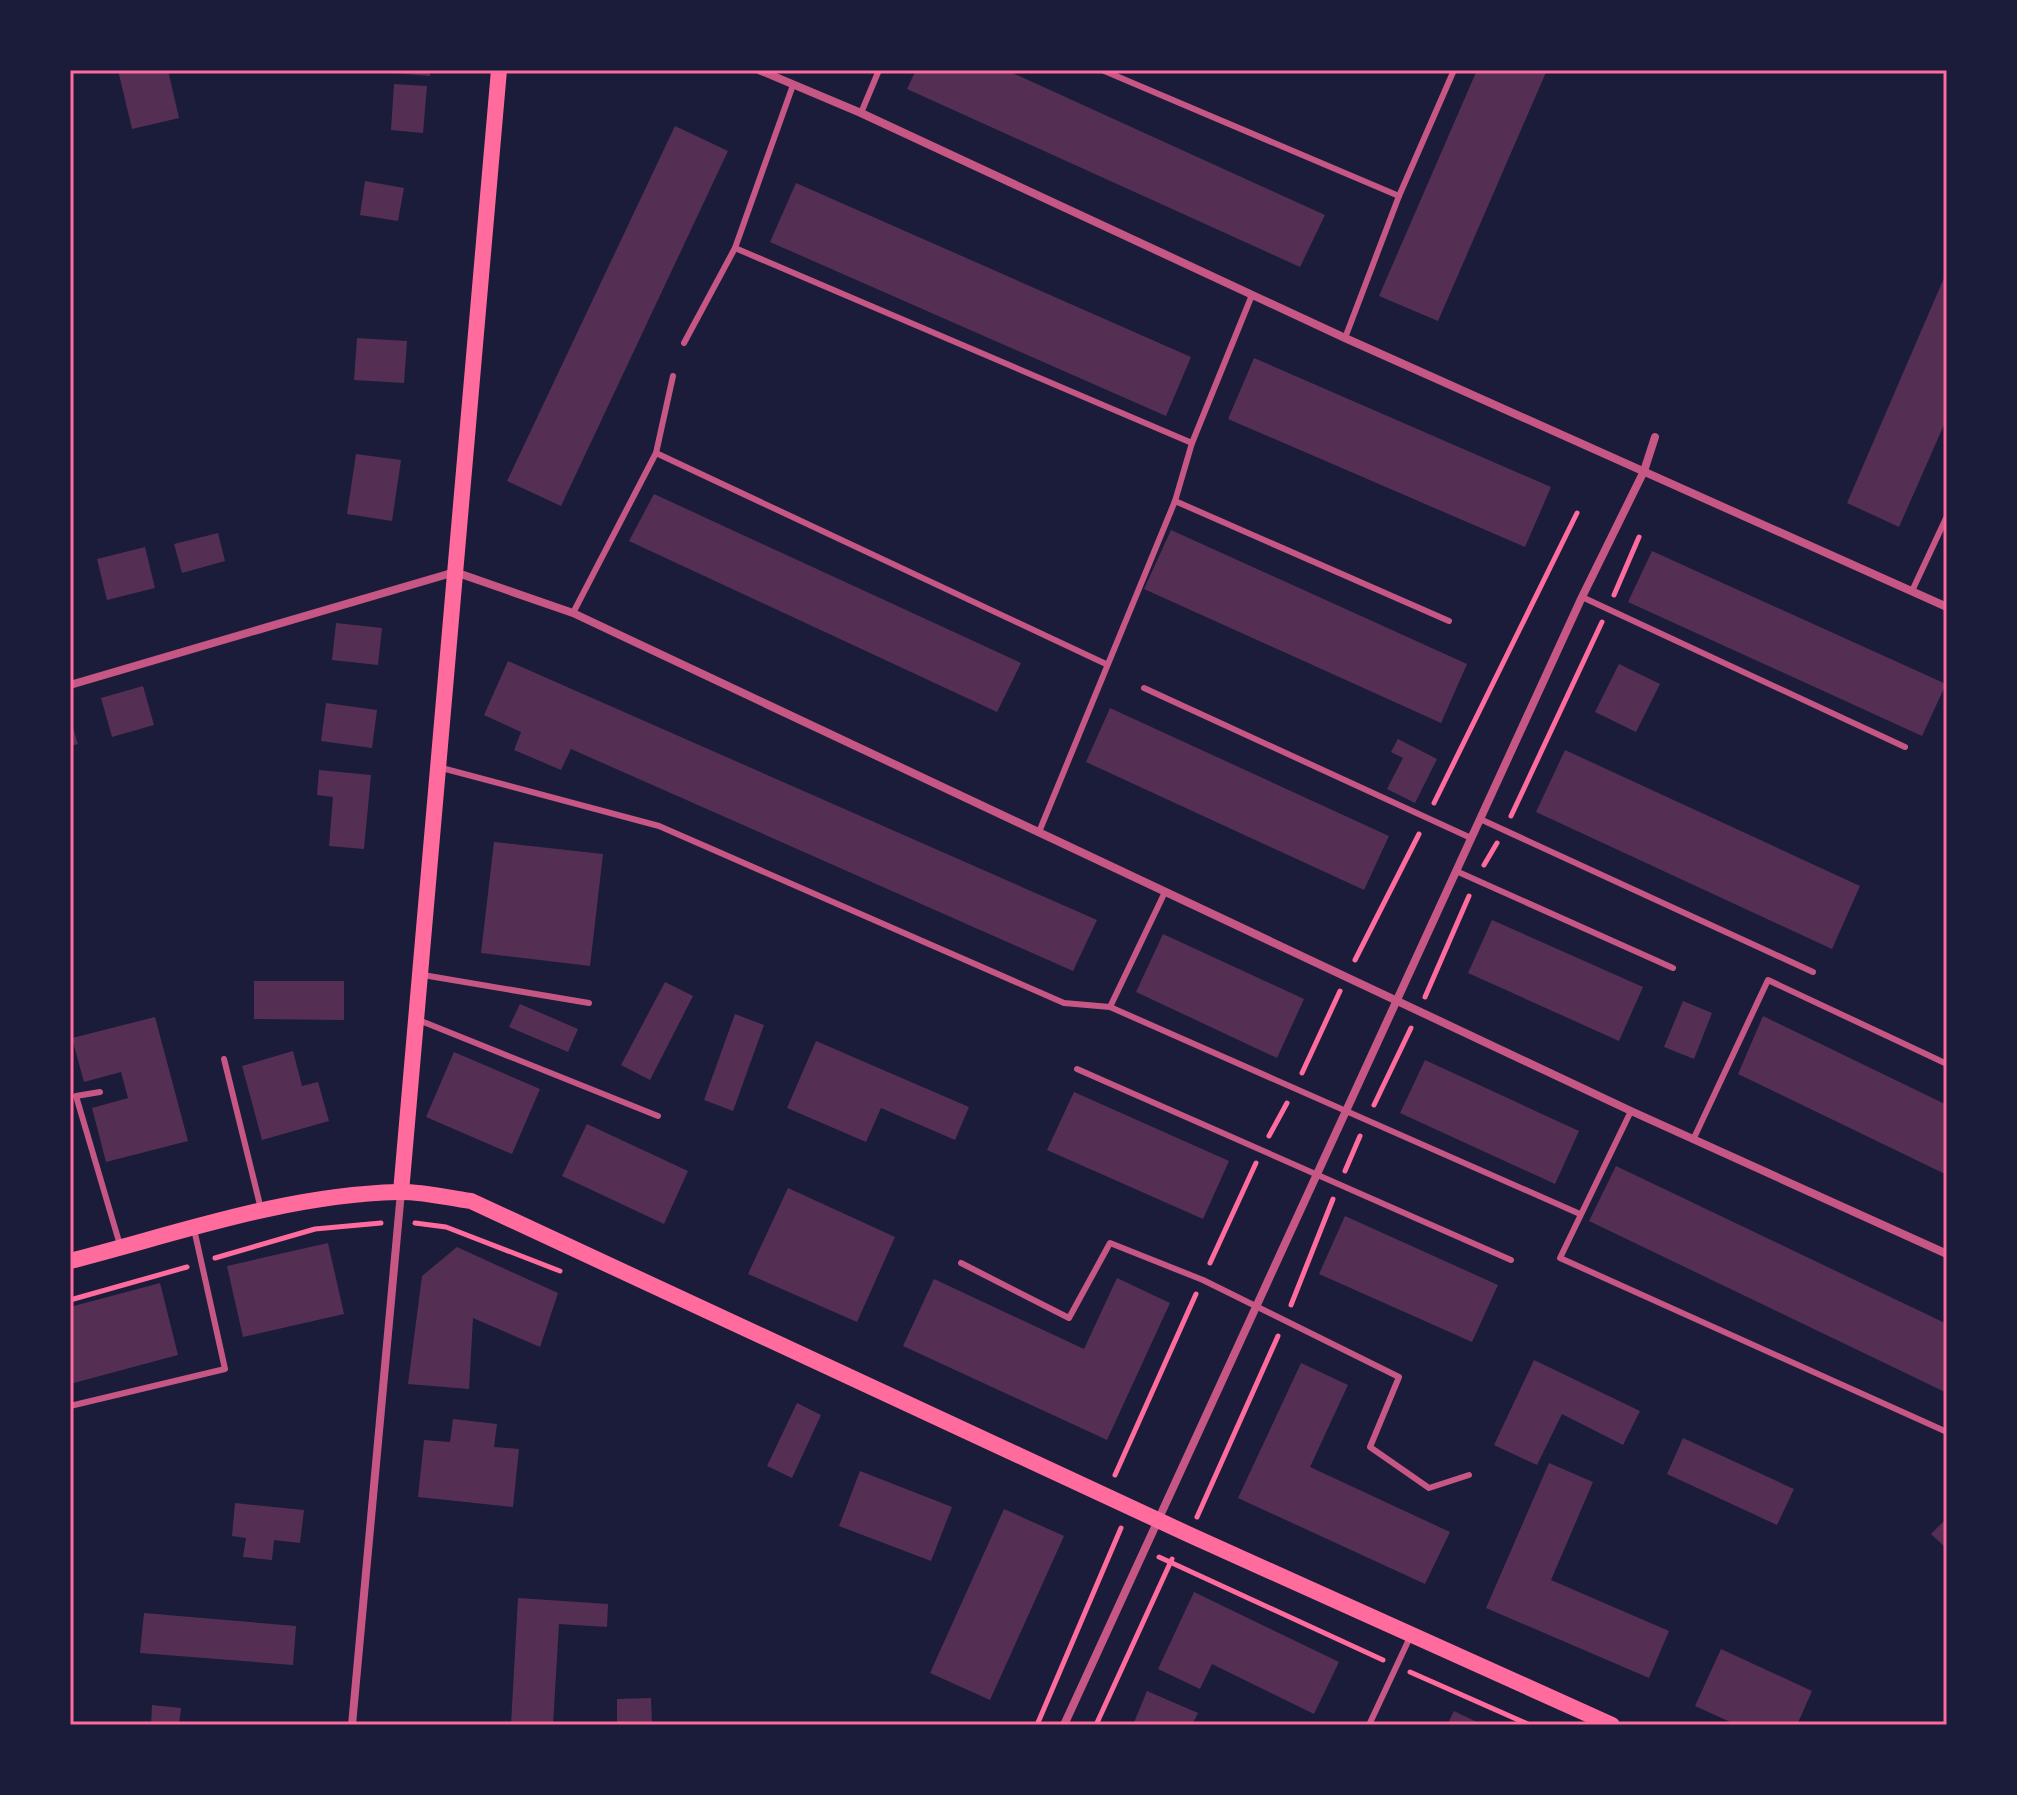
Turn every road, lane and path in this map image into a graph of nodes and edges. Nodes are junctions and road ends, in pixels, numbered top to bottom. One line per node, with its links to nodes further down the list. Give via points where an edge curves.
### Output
1 (499, 70): 21 (main road)
2 (759, 70): 6 (street)
3 (879, 70): 7 (lane)
4 (1102, 70): 8 (lane)
5 (1454, 70): 8 (lane)
6 (793, 85): 7 (street); 9 (lane)
7 (861, 113): 10 (street)
8 (1399, 196): 11 (lane)
9 (735, 248): 12 (lane); 15 (lane)
10 (1252, 295): 11 (street); 15 (lane)
11 (1345, 338): 17 (street)
12 (684, 343)
13 (673, 376): 16 (lane)
14 (1655, 437): 17 (street)
15 (1192, 443): 18 (lane)
16 (656, 453): 25 (lane); 27 (lane)
17 (1644, 471): 22 (street); 23 (street)
18 (1175, 501): 26 (lane); 27 (lane)
19 (1577, 513): 32 (path)
20 (1947, 516): 22 (lane)
21 (455, 572): 25 (street); 28 (street); 31 (main road)
22 (1912, 591): 24 (street)
23 (1582, 597): 30 (lane); 33 (street)
24 (1947, 607)
25 (573, 613): 34 (street)
26 (1449, 621)
27 (1106, 664): 34 (lane)
28 (70, 685)
29 (1144, 688): 32 (lane)
30 (1905, 747)
31 (438, 767): 40 (main road); 44 (lane, via 659,826 1064,1003)
32 (1428, 816): 35 (lane); 41 (path)
33 (1480, 819): 35 (street); 39 (lane)
34 (1039, 832): 37 (street)
35 (1471, 838): 36 (street)
36 (1456, 871): 38 (lane); 42 (street)
37 (1165, 892): 41 (street); 44 (lane)
38 (1673, 968)
39 (1813, 972)
40 (420, 974): 43 (lane); 45 (main road)
41 (1347, 977): 42 (street); 49 (path)
42 (1397, 1000): 52 (street); 53 (street)
43 (589, 1003)
44 (1110, 1007): 49 (lane)
45 (416, 1019): 54 (lane); 58 (main road)
46 (224, 1059): 59 (lane)
47 (1947, 1064): 55 (lane, via 1768,980)
48 (1077, 1069): 56 (lane)
49 (1296, 1087): 53 (lane); 56 (path)
50 (100, 1092): 51 (lane)
51 (73, 1097): 63 (lane)
52 (1631, 1111): 55 (street); 60 (lane)
53 (1345, 1112): 57 (street); 60 (lane)
54 (658, 1116)
55 (1693, 1140): 64 (street)
56 (1261, 1152): 57 (lane); 70 (path)
57 (1316, 1175): 65 (lane); 72 (street)
58 (401, 1192): 59 (main road, via 313,1198); 61 (street); 76 (main road, via 471,1201)
59 (261, 1209): 62 (main road)
60 (1580, 1214): 74 (lane, via 1560,1258)
61 (396, 1221): 67 (path, via 315,1229); 69 (path, via 446,1227); 83 (street)
62 (194, 1229): 63 (main road); 67 (lane)
63 (121, 1248): 66 (main road)
64 (1947, 1254)
65 (1511, 1260)
66 (70, 1261)
67 (202, 1263): 71 (path); 73 (lane, via 225,1369)
68 (961, 1263): 70 (lane, via 1069,1318 1110,1243)
69 (568, 1274)
70 (1203, 1280): 72 (lane); 76 (path)
71 (70, 1300)
72 (1257, 1305): 75 (lane, via 1399,1377 1370,1447 1429,1488); 77 (street)
73 (70, 1406)
74 (1947, 1432)
75 (1469, 1475)
76 (1107, 1495): 77 (main road); 79 (path)
77 (1159, 1519): 80 (street); 81 (main road)
78 (1107, 1523): 79 (path)
79 (1122, 1529): 80 (path); 84 (path)
80 (1144, 1552): 82 (path); 85 (street)
81 (1411, 1635): 82 (lane); 88 (main road)
82 (1396, 1666): 86 (lane); 87 (path)
83 (352, 1725)
84 (1037, 1725)
85 (1064, 1725)
86 (1369, 1725)
87 (1530, 1725)
88 (1612, 1725)

